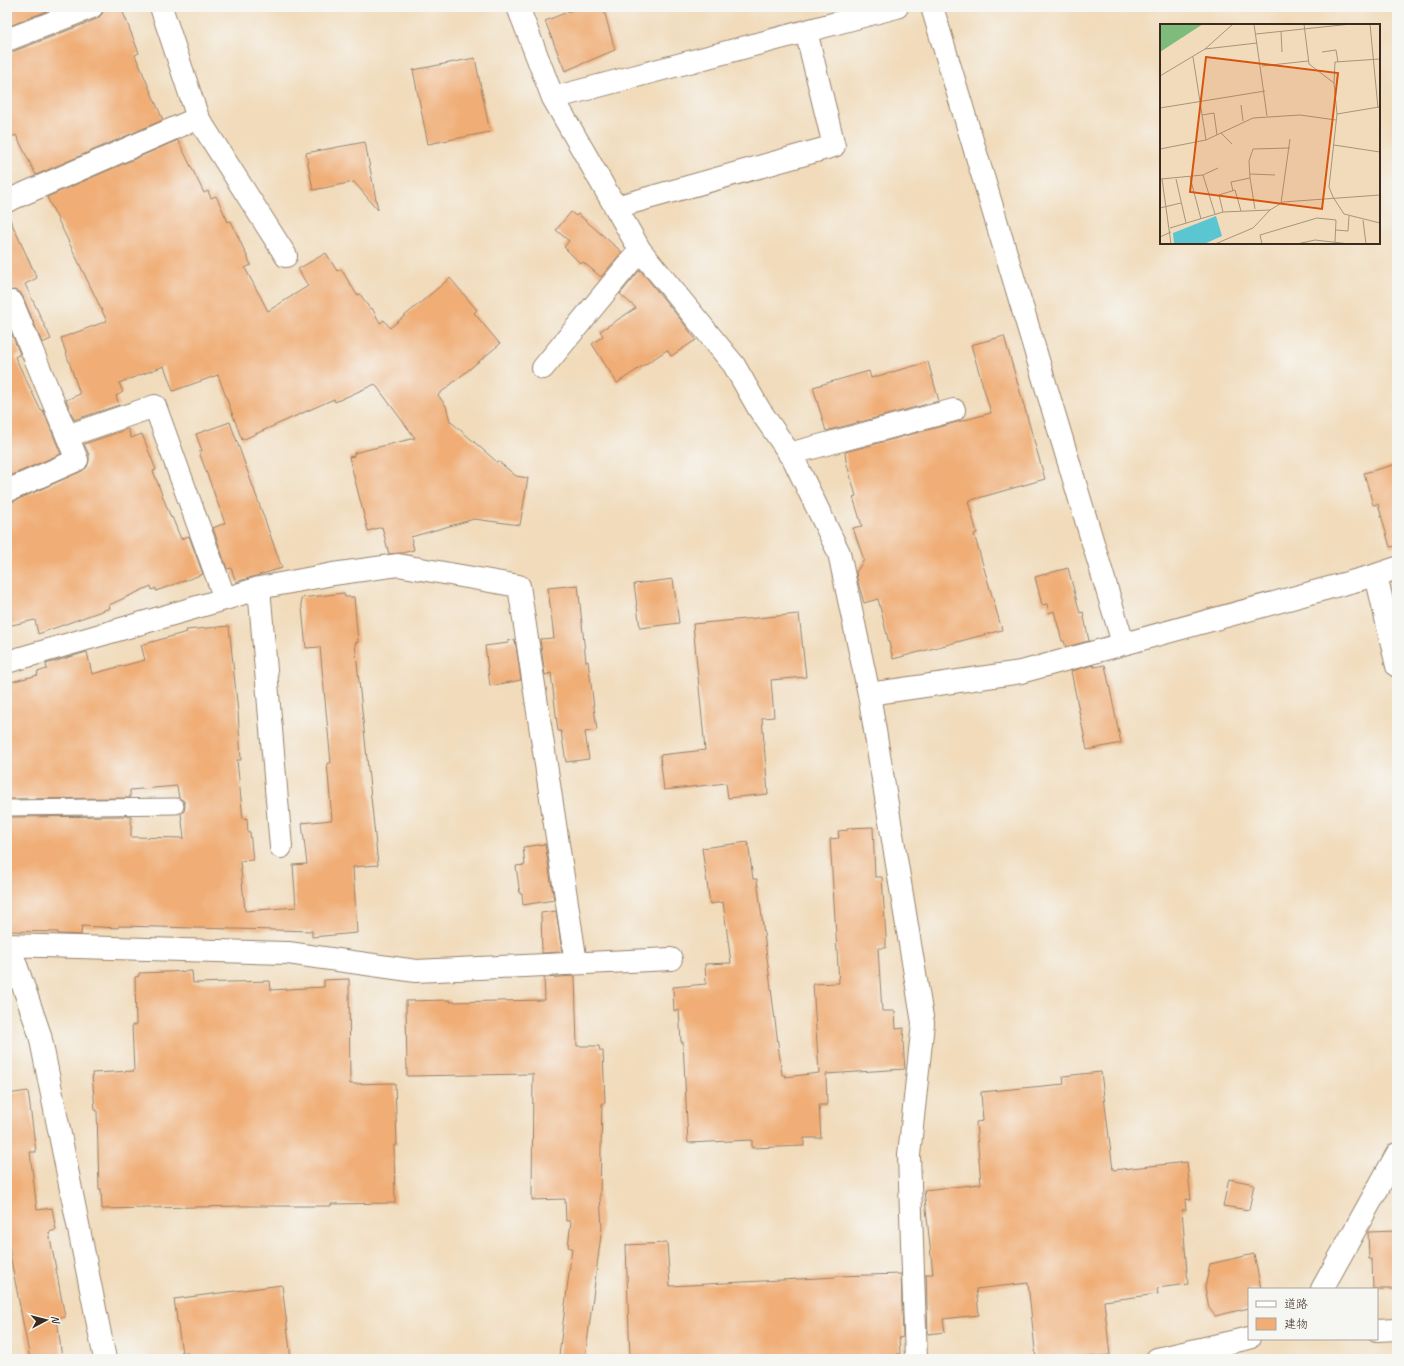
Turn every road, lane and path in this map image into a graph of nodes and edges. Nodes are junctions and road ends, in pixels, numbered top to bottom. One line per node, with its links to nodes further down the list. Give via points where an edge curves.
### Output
1 (92, 7): 7 (street)
2 (161, 7): 9 (street)
3 (518, 7): 8 (street)
4 (897, 7): 6 (street)
5 (932, 7): 24 (street)
6 (806, 31): 8 (street); 11 (street, via 834,146)
7 (7, 40)
8 (553, 98): 11 (street)
9 (198, 118): 10 (street); 13 (street)
10 (7, 201)
11 (616, 207): 12 (street)
12 (640, 250): 15 (street); 18 (street, via 734,365)
13 (286, 256)
14 (7, 304): 17 (street, via 12,302)
15 (543, 368)
16 (954, 410): 18 (street)
17 (67, 436): 19 (street, via 77,460); 23 (street, via 155,406)
18 (789, 454): 27 (street, via 839,553)
19 (7, 491)
20 (1397, 568): 21 (street)
21 (1376, 575): 24 (street); 26 (street)
22 (260, 588): 23 (street); 30 (street); 33 (street, via 398,565 519,586)
23 (225, 599): 25 (street)
24 (1123, 643): 27 (street, via 1021,672)
25 (7, 662)
26 (1397, 666)
27 (869, 694): 40 (street, via 923,1023 909,1155)
28 (176, 806): 29 (lane)
29 (7, 808)
30 (281, 847)
31 (7, 945): 33 (street, via 288,953 416,971); 39 (street, via 40,1036)
32 (671, 959): 33 (street)
33 (576, 963)
34 (1397, 1154): 35 (street)
35 (1323, 1288)
36 (1397, 1329): 37 (street)
37 (1378, 1330)
38 (1248, 1338): 41 (street)
39 (105, 1359)
40 (916, 1359)
41 (1157, 1359)

